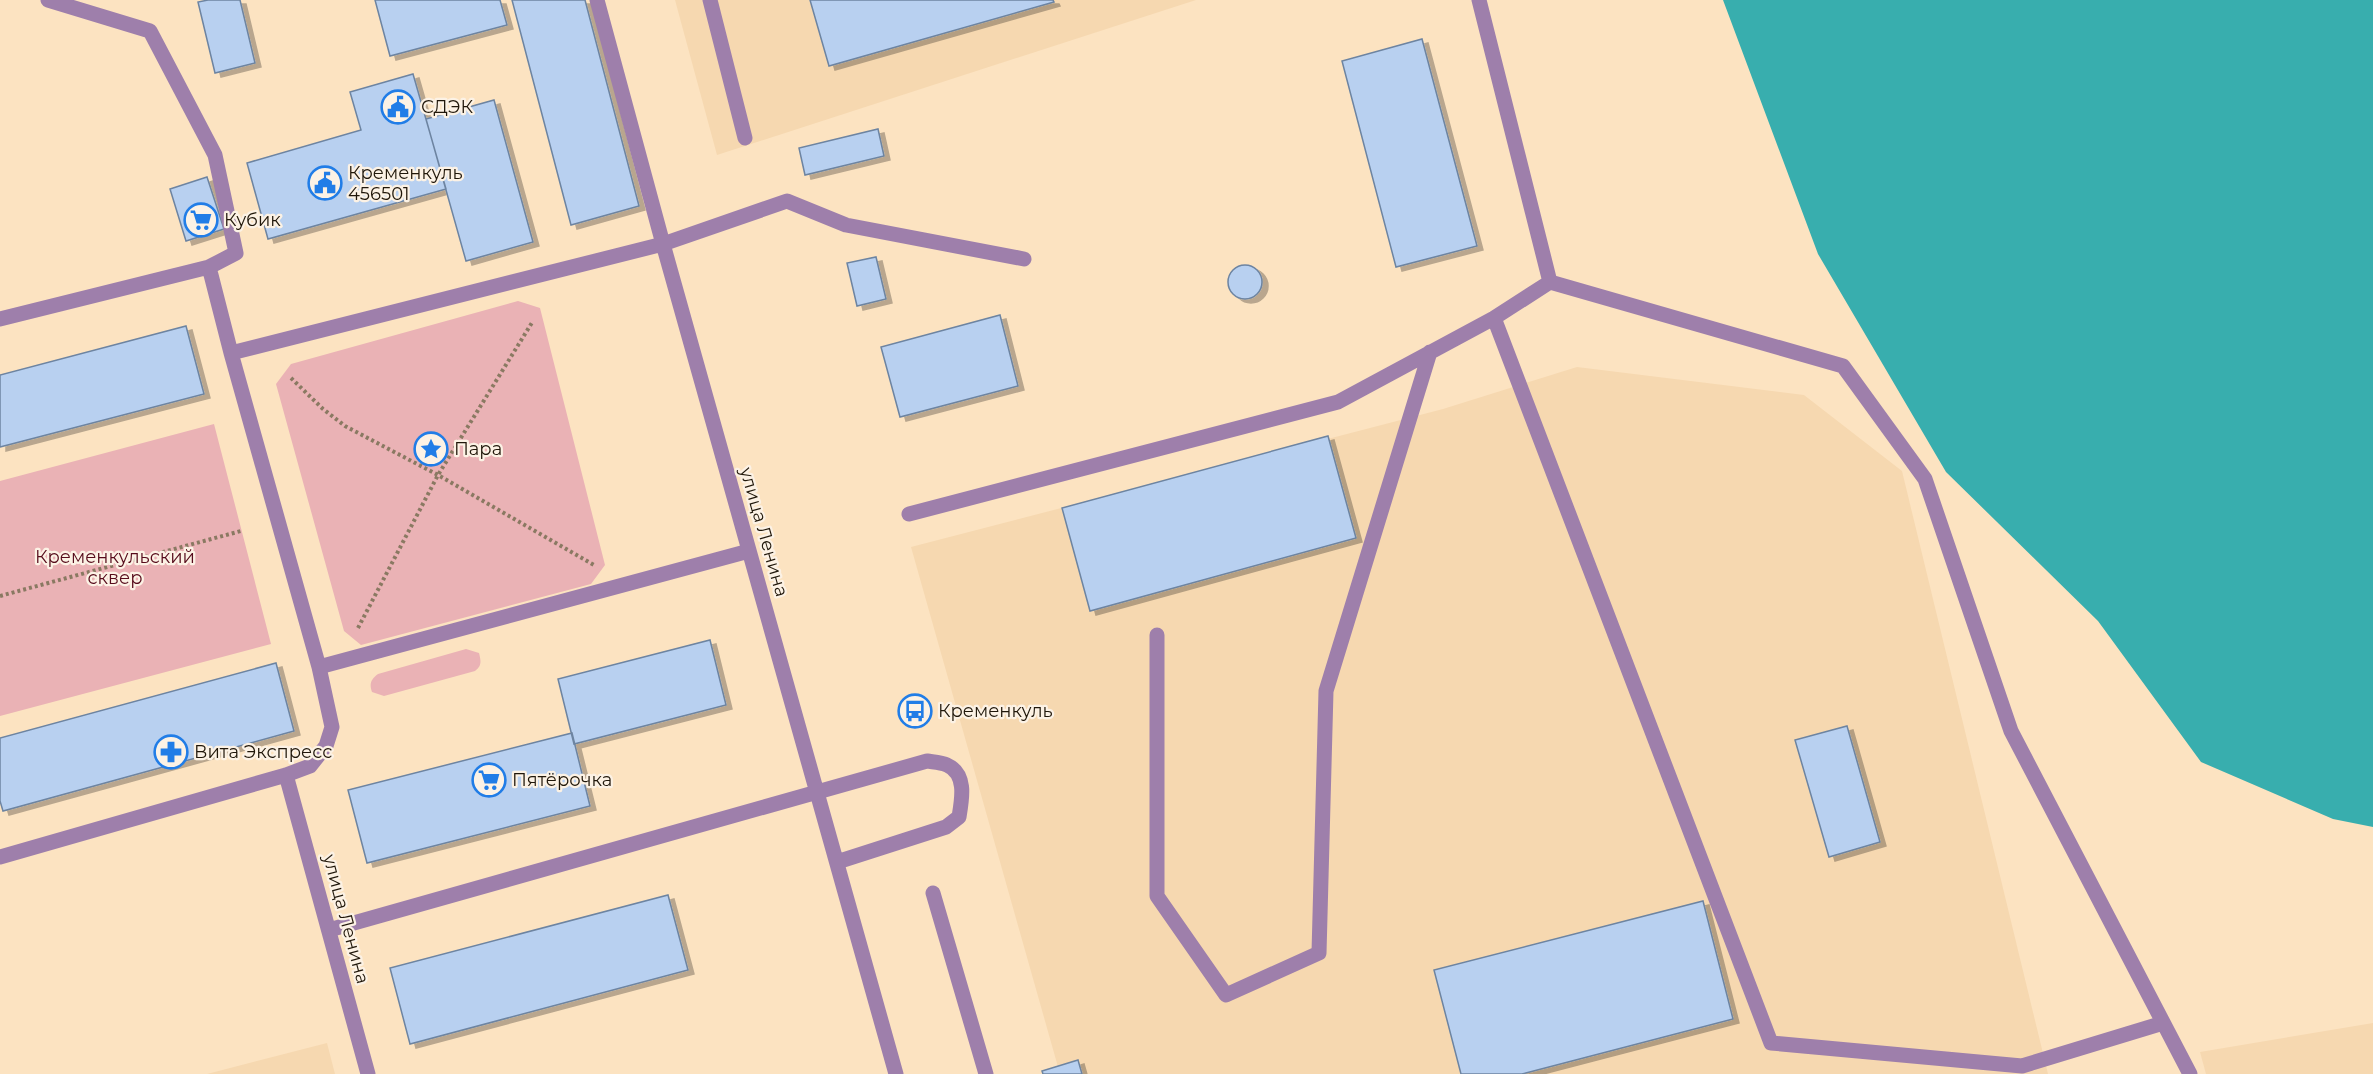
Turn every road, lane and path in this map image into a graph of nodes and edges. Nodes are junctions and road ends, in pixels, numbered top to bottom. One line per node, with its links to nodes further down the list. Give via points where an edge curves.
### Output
1 (48, 0): 8 (street, via 150,31 215,155 236,253)
2 (597, 0): 6 (street, улица Ленина)
3 (710, 0): 5 (street)
4 (1479, 0): 9 (street)
5 (745, 138)
6 (663, 244): 7 (street, via 788,201 846,225); 14 (street); 19 (street, улица Ленина)
7 (1024, 259)
8 (209, 267): 11 (street); 14 (street)
9 (1550, 282): 10 (street); 31 (street, via 1843,366 1925,479 2011,731)
10 (1494, 318): 13 (street); 31 (street, via 1771,1043 2022,1066)
11 (0, 320)
12 (533, 321): 16 (path)
13 (1430, 352): 17 (street, via 1338,402); 23 (street, via 1326,690 1319,953 1226,995 1157,896)
14 (231, 353): 24 (street)
15 (291, 378): 16 (path, via 345,426)
16 (438, 475): 20 (path); 22 (path)
17 (909, 514)
18 (242, 531): 21 (path)
19 (749, 552): 24 (street); 26 (street, улица Ленина)
20 (597, 567)
21 (0, 596)
22 (356, 631)
23 (1157, 635)
24 (318, 668): 25 (street, via 332,727 326,746 310,766)
25 (286, 775): 27 (street); 30 (street, улица Ленина)
26 (816, 791): 28 (street, улица Ленина); 28 (street, via 927,761 947,765 958,775 963,795 959,817 946,827); 30 (street)
27 (0, 857)
28 (837, 862): 33 (street, улица Ленина)
29 (933, 893): 34 (street)
30 (329, 930): 32 (street, улица Ленина)
31 (2163, 1023): 35 (street)
32 (368, 1074)
33 (896, 1074)
34 (986, 1074)
35 (2190, 1074)

